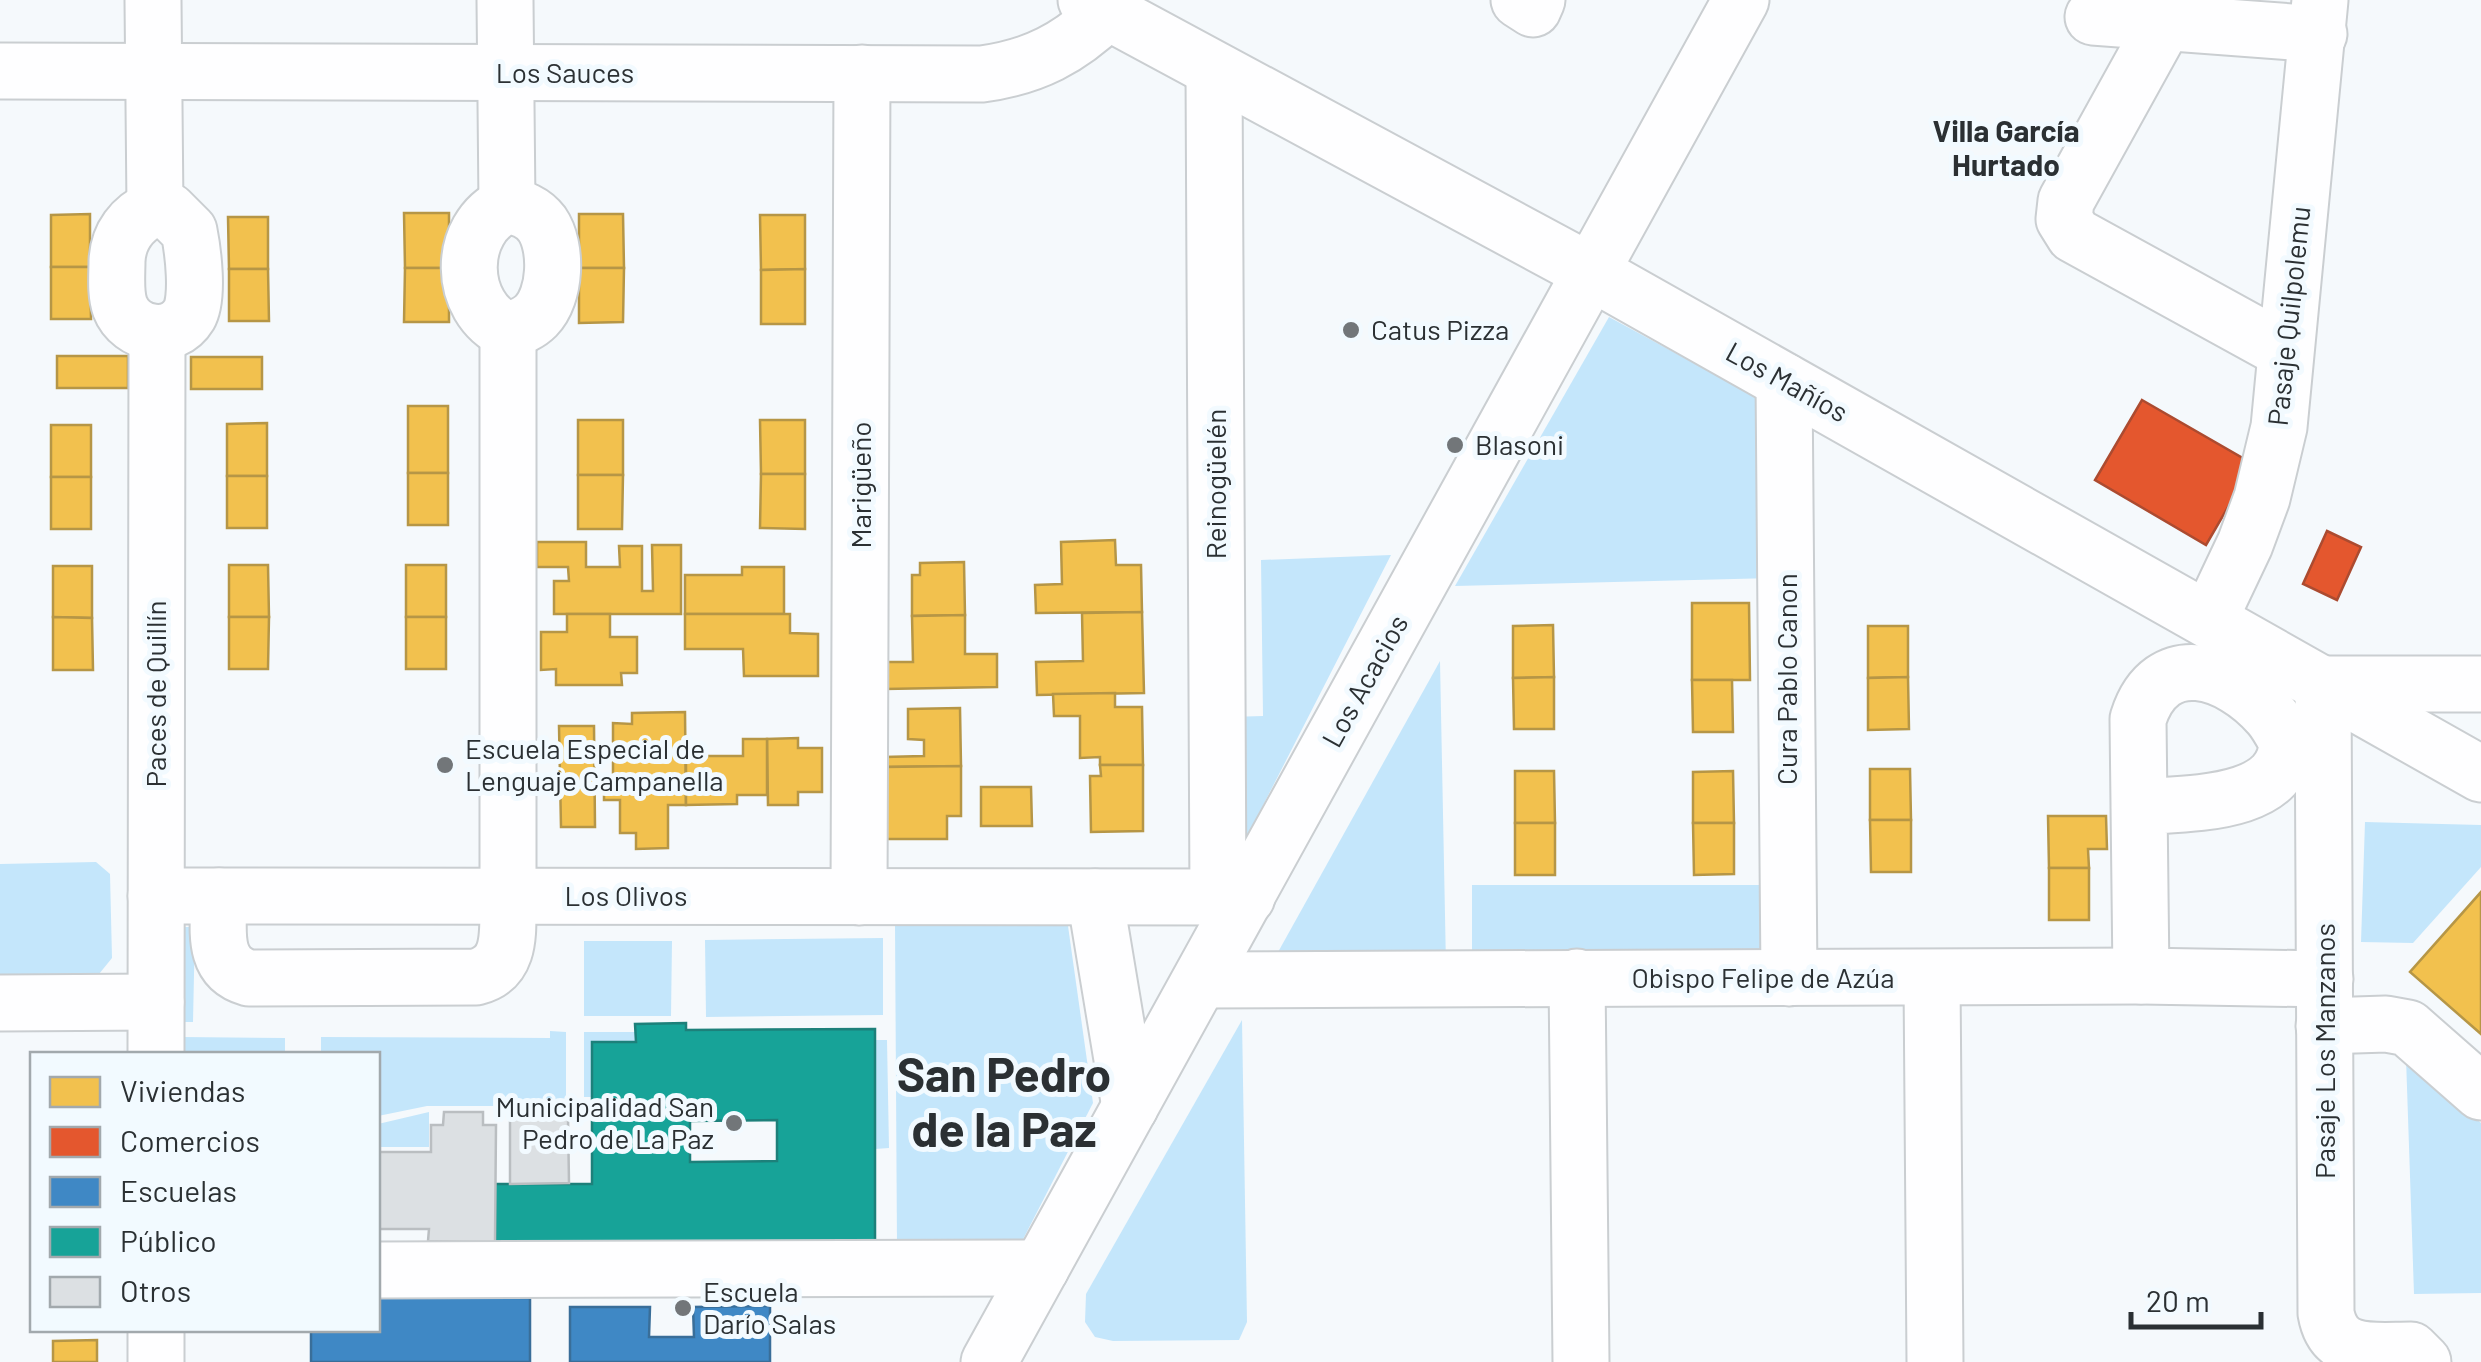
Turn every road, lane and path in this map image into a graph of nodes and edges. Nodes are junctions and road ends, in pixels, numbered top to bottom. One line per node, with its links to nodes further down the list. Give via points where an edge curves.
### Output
1 (154, 0): 12 (street)
2 (506, 0): 13 (street)
3 (1518, 0): 4 (street, via 1533,8)
4 (1537, 0)
5 (1741, 0): 17 (street, Los Acacios)
6 (1097, 6): 10 (street, Los Mañíos); 14 (street, Los Sauces, via 1059,52 1008,70)
7 (2093, 17): 9 (street)
8 (2319, 17): 9 (street); 20 (street, Pasaje Quilpolemu)
9 (2165, 22): 20 (street, via 2066,201 2064,220 2074,235)
10 (1214, 70): 17 (street, Los Mañíos); 33 (street, Reinogüelén)
11 (2, 72): 12 (street, Los Sauces)
12 (154, 73): 13 (street, Los Sauces); 16 (street)
13 (507, 73): 14 (street, Los Sauces); 15 (street)
14 (862, 74): 31 (street, Marigüeño)
15 (507, 205): 18 (street, via 483,220 471,252 476,304); 18 (street, via 542,224 551,279 537,316)
16 (155, 208): 19 (street, via 122,237 117,291 128,320); 19 (street, via 189,231 193,293 181,324)
17 (1591, 272): 21 (street, Los Mañíos); 33 (street, Los Acacios)
18 (508, 331): 30 (street)
19 (157, 333): 28 (street, Paces de Quillín)
20 (2285, 351): 22 (street, Pasaje Quilpolemu, via 2272,465)
21 (1784, 381): 22 (street, Los Mañíos); 36 (street, Cura Pablo Canon)
22 (2209, 620): 23 (street, Los Mañíos)
23 (2322, 684): 24 (street); 25 (street, Pasaje Los Manzanos); 26 (street, Los Mañíos)
24 (2481, 684)
25 (2305, 758): 27 (street, via 2262,788); 27 (street, via 2248,695 2207,672 2177,673 2151,690 2138,719); 39 (street, Pasaje Los Manzanos)
26 (2481, 774)
27 (2139, 806): 34 (street)
28 (156, 896): 29 (street, Los Olivos); 41 (street, Paces de Quillín)
29 (219, 896): 30 (street, Los Olivos); 30 (street, via 222,960 249,978 487,974 504,957)
30 (508, 896): 31 (street, Los Olivos)
31 (860, 897): 32 (street, Los Olivos)
32 (1095, 897): 33 (street, Los Olivos); 43 (street)
33 (1232, 897): 38 (street, Los Acacios)
34 (2141, 976): 37 (street, Obispo Felipe de Azúa); 39 (street, Obispo Felipe de Azúa)
35 (1578, 977): 36 (street, Obispo Felipe de Azúa); 38 (street, Obispo Felipe de Azúa); 50 (street)
36 (1789, 978): 37 (street, Obispo Felipe de Azúa)
37 (1932, 978): 51 (street)
38 (1201, 980): 43 (street, Los Acacios)
39 (2325, 1003): 42 (street, Obispo Felipe de Azúa, via 2408,1028); 47 (street, Pasaje Los Manzanos, via 2328,1323 2339,1341 2359,1350)
40 (0, 1004): 41 (street)
41 (156, 1028)
42 (2481, 1092)
43 (1130, 1107): 44 (street, Los Acacios)
44 (1041, 1268): 45 (street); 49 (street, Los Acacios)
45 (380, 1270)
46 (156, 1332): 48 (street)
47 (2417, 1356)
48 (156, 1362)
49 (989, 1362)
50 (1582, 1362)
51 (1935, 1362)

